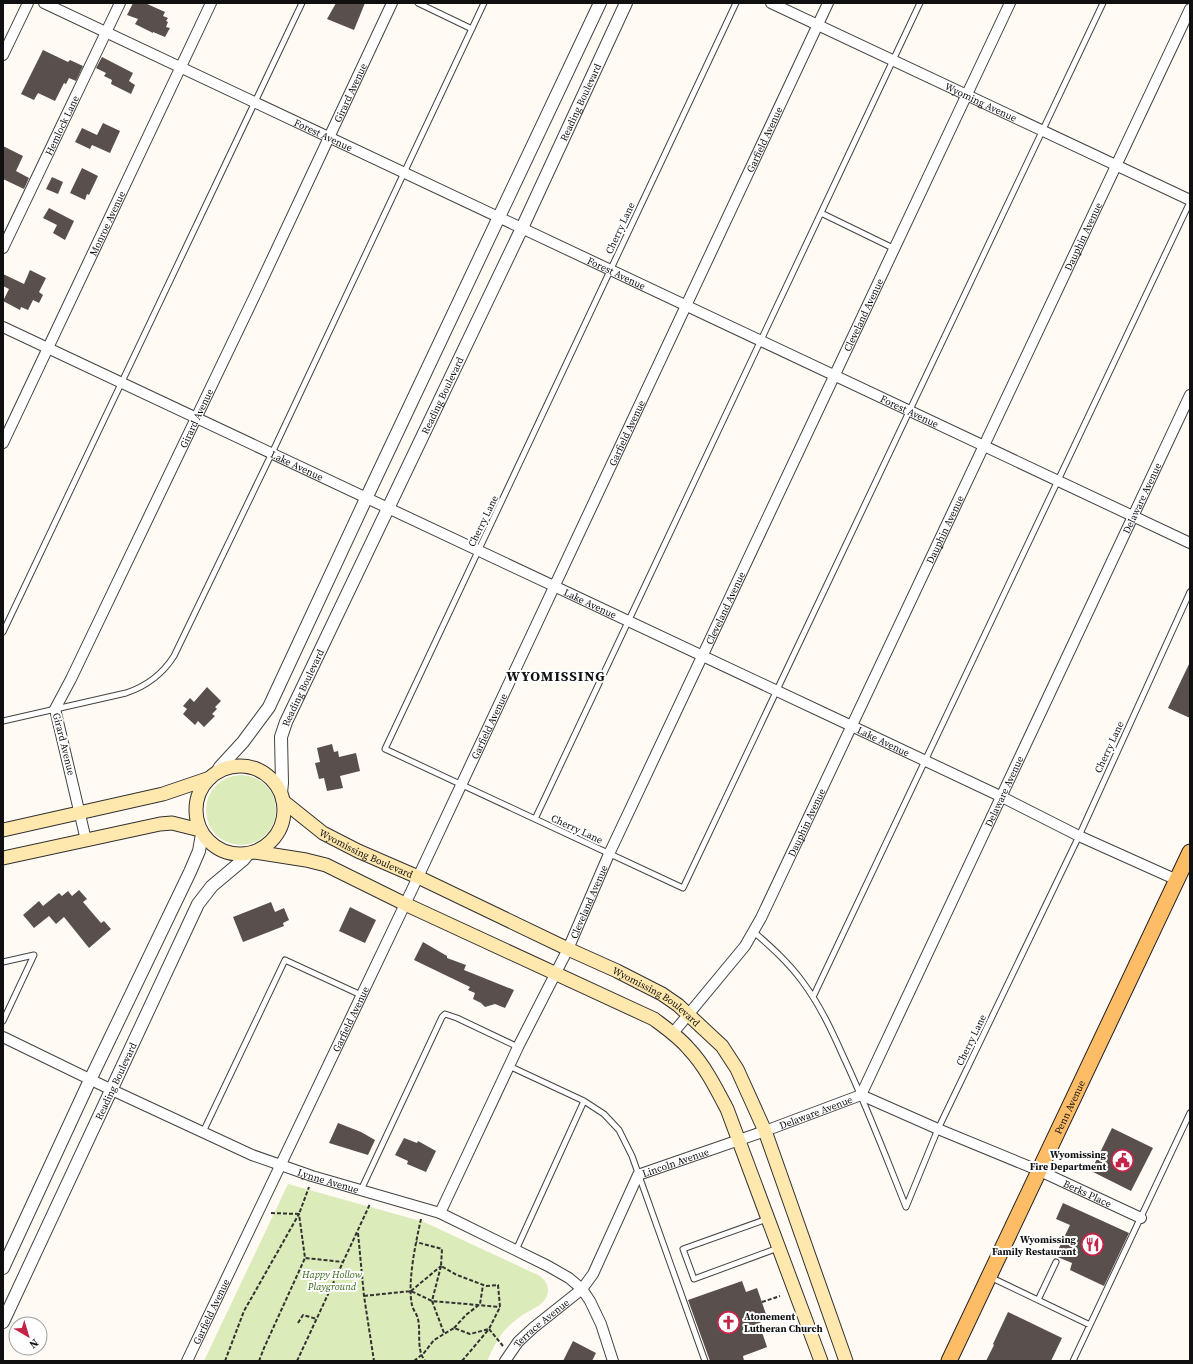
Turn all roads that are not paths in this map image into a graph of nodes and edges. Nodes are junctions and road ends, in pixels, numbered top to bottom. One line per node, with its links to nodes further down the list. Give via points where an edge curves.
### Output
1 (28, 3): 21 (street)
2 (44, 3): 20 (street, Forest Avenue)
3 (120, 3): 20 (street, Hemlock Lane)
4 (211, 3): 23 (street, Monroe Avenue)
5 (302, 3): 25 (lane)
6 (392, 3): 27 (street, Girard Avenue)
7 (418, 3): 19 (lane)
8 (484, 3): 19 (lane)
9 (600, 3): 32 (street)
10 (626, 3): 33 (street, Reading Boulevard)
11 (736, 3): 36 (lane, Cherry Lane)
12 (771, 3): 18 (street, Wyoming Avenue)
13 (828, 3): 18 (street, Garfield Avenue)
14 (920, 3): 22 (lane)
15 (1010, 3): 24 (street, Cleveland Avenue)
16 (1103, 3): 26 (lane)
17 (1190, 9): 28 (street, Dauphin Avenue)
18 (818, 25): 22 (street, Wyoming Avenue); 37 (street, Garfield Avenue)
19 (472, 29): 29 (lane)
20 (106, 32): 23 (street, Forest Avenue); 34 (street, Hemlock Lane)
21 (3, 55)
22 (893, 60): 24 (street, Wyoming Avenue); 31 (lane)
23 (180, 67): 25 (street, Forest Avenue); 40 (street, Monroe Avenue)
24 (967, 95): 26 (street, Wyoming Avenue); 35 (street, Cleveland Avenue)
25 (255, 102): 27 (street, Forest Avenue); 42 (lane)
26 (1042, 131): 28 (street, Wyoming Avenue); 44 (lane)
27 (329, 138): 29 (street, Forest Avenue); 45 (street, Girard Avenue)
28 (1116, 165): 30 (street, Wyoming Avenue); 47 (street, Dauphin Avenue)
29 (404, 172): 32 (street, Forest Avenue); 48 (lane)
30 (1190, 201): 49 (lane)
31 (821, 213): 35 (lane); 39 (lane)
32 (498, 218): 33 (street, Forest Avenue); 50 (street)
33 (522, 228): 36 (street, Forest Avenue); 51 (street, Reading Boulevard)
34 (3, 248)
35 (895, 249): 41 (street, Cleveland Avenue)
36 (610, 270): 37 (street, Forest Avenue); 54 (lane, Cherry Lane)
37 (686, 305): 39 (street, Forest Avenue); 55 (street, Garfield Avenue)
38 (3, 327): 40 (street, Lake Avenue)
39 (761, 341): 41 (street, Forest Avenue); 57 (lane)
40 (47, 348): 42 (street, Lake Avenue); 46 (street, Monroe Avenue)
41 (835, 376): 44 (street, Forest Avenue); 59 (street, Cleveland Avenue)
42 (122, 382): 45 (street, Lake Avenue); 58 (lane)
43 (1190, 395): 52 (street, Delaware Avenue)
44 (910, 410): 47 (street, Forest Avenue); 60 (lane)
45 (196, 418): 48 (street, Lake Avenue); 61 (street, Girard Avenue)
46 (3, 443)
47 (984, 446): 49 (street, Forest Avenue); 63 (street, Dauphin Avenue)
48 (272, 453): 50 (street, Lake Avenue); 61 (lane, via 169,664 154,680 139,689)
49 (1058, 481): 52 (street, Forest Avenue); 64 (lane)
50 (367, 497): 51 (street, Lake Avenue); 65 (street, via 269,707 247,737)
51 (388, 507): 54 (street, Lake Avenue); 68 (street, Reading Boulevard, via 286,722 281,737)
52 (1133, 516): 53 (street, Forest Avenue); 67 (street, Delaware Avenue)
53 (1190, 543)
54 (478, 551): 55 (street, Lake Avenue); 66 (lane, Cherry Lane, via 385,749)
55 (554, 587): 57 (street, Lake Avenue); 66 (street, Garfield Avenue)
56 (1190, 592): 73 (lane, Cherry Lane)
57 (628, 621): 59 (street, Lake Avenue); 70 (lane)
58 (3, 632)
59 (702, 656): 60 (street, Lake Avenue); 77 (street, Cleveland Avenue)
60 (777, 691): 63 (street, Lake Avenue); 77 (lane, Cherry Lane, via 683,888)
61 (55, 709): 62 (lane); 69 (street, Girard Avenue)
62 (3, 721)
63 (851, 726): 64 (street, Lake Avenue); 82 (street, Dauphin Avenue)
64 (925, 761): 67 (street, Lake Avenue); 87 (lane)
65 (213, 775): 68 (main road, via 238,766 254,768 276,784); 69 (main road, via 164,794); 72 (main road, via 202,788 196,806 196,818)
66 (461, 784): 70 (lane, Cherry Lane); 79 (street, Garfield Avenue)
67 (1000, 796): 73 (street, Lake Avenue); 96 (street, Delaware Avenue)
68 (282, 797): 76 (main road, via 283,820 279,832 271,842); 79 (main road, Wyomissing Boulevard, via 323,833)
69 (81, 812): 71 (main road); 74 (street, Girard Avenue)
70 (535, 819): 77 (lane, Cherry Lane)
71 (3, 830)
72 (201, 832): 74 (main road, via 178,824 160,824); 76 (main road, via 220,850 237,855); 94 (street, via 199,851 190,872)
73 (1079, 836): 80 (street, Lake Avenue); 99 (lane, Cherry Lane)
74 (86, 840): 78 (main road)
75 (1190, 852): 80 (main road, Penn Avenue)
76 (252, 853): 81 (main road, Wyomissing Boulevard, via 326,865); 95 (street, Reading Boulevard, via 212,886 198,904)
77 (609, 854): 83 (street, Cleveland Avenue)
78 (3, 858)
79 (418, 877): 81 (street, Garfield Avenue); 83 (main road, Wyomissing Boulevard)
80 (1177, 880): 104 (main road, Penn Avenue)
81 (405, 904): 85 (main road, Wyomissing Boulevard); 86 (street, Garfield Avenue)
82 (753, 932): 87 (lane, Cherry Lane, via 781,956); 88 (street, Dauphin Avenue, via 745,946)
83 (568, 949): 85 (street, Cleveland Avenue); 88 (main road, Wyomissing Boulevard, via 662,994)
84 (3, 962): 89 (lane, via 34,955)
85 (556, 973): 90 (main road, Wyomissing Boulevard, via 654,1019); 92 (street, Cleveland Avenue)
86 (361, 996): 101 (lane, via 285,960); 103 (street, Garfield Avenue)
87 (814, 997): 96 (lane, Cherry Lane)
88 (689, 1015): 90 (street, Dauphin Avenue); 100 (main road, Wyomissing Boulevard, via 722,1046 737,1069)
89 (3, 1021)
90 (673, 1034): 102 (main road, Wyomissing Boulevard, via 689,1049 713,1083)
91 (3, 1037): 94 (street, Lynne Avenue)
92 (518, 1047): 93 (street, Cleveland Avenue); 106 (lane, via 445,1014)
93 (509, 1066): 97 (lane); 107 (street, Cleveland Avenue)
94 (90, 1080): 95 (street, Lynne Avenue); 113 (street)
95 (112, 1090): 101 (street, Lynne Avenue); 117 (street, Reading Boulevard)
96 (861, 1095): 99 (street, Berks Place); 99 (lane, Cherry Lane, via 906,1207); 100 (street, Delaware Avenue)
97 (584, 1101): 105 (lane, via 604,1114 619,1130); 111 (lane)
98 (1190, 1113): 109 (lane)
99 (938, 1129): 104 (street, Berks Place)
100 (765, 1131): 102 (street, Lincoln Avenue); 124 (main road, Wyomissing Boulevard)
101 (203, 1132): 103 (street, Lynne Avenue)
102 (739, 1140): 105 (street, Lincoln Avenue); 108 (main road, Wyomissing Boulevard)
103 (280, 1166): 106 (street, Lynne Avenue); 120 (street, Garfield Avenue)
104 (1040, 1171): 109 (street, Berks Place); 114 (main road, Penn Avenue)
105 (638, 1175): 115 (street, Lincoln Avenue, via 593,1274); 122 (lane)
106 (361, 1190): 107 (street, Lynne Avenue)
107 (440, 1213): 111 (street, Lynne Avenue)
108 (768, 1218): 110 (main road, Wyomissing Boulevard); 110 (lane, via 683,1249 694,1279)
109 (1140, 1218): 118 (lane)
110 (779, 1248): 123 (main road, Wyomissing Boulevard)
111 (516, 1250): 115 (street, Lynne Avenue, via 569,1278)
112 (1056, 1262): 116 (lane)
113 (3, 1268)
114 (989, 1277): 116 (lane); 125 (main road, Penn Avenue)
115 (582, 1289): 119 (street, Terrace Avenue, via 533,1328); 121 (street, Lynne Avenue, via 601,1324)
116 (1038, 1300): 118 (lane)
117 (3, 1322)
118 (1090, 1325): 126 (lane)
119 (507, 1357)
120 (187, 1361)
121 (613, 1361)
122 (705, 1361)
123 (821, 1361)
124 (846, 1361)
125 (949, 1361)
126 (1073, 1361)

